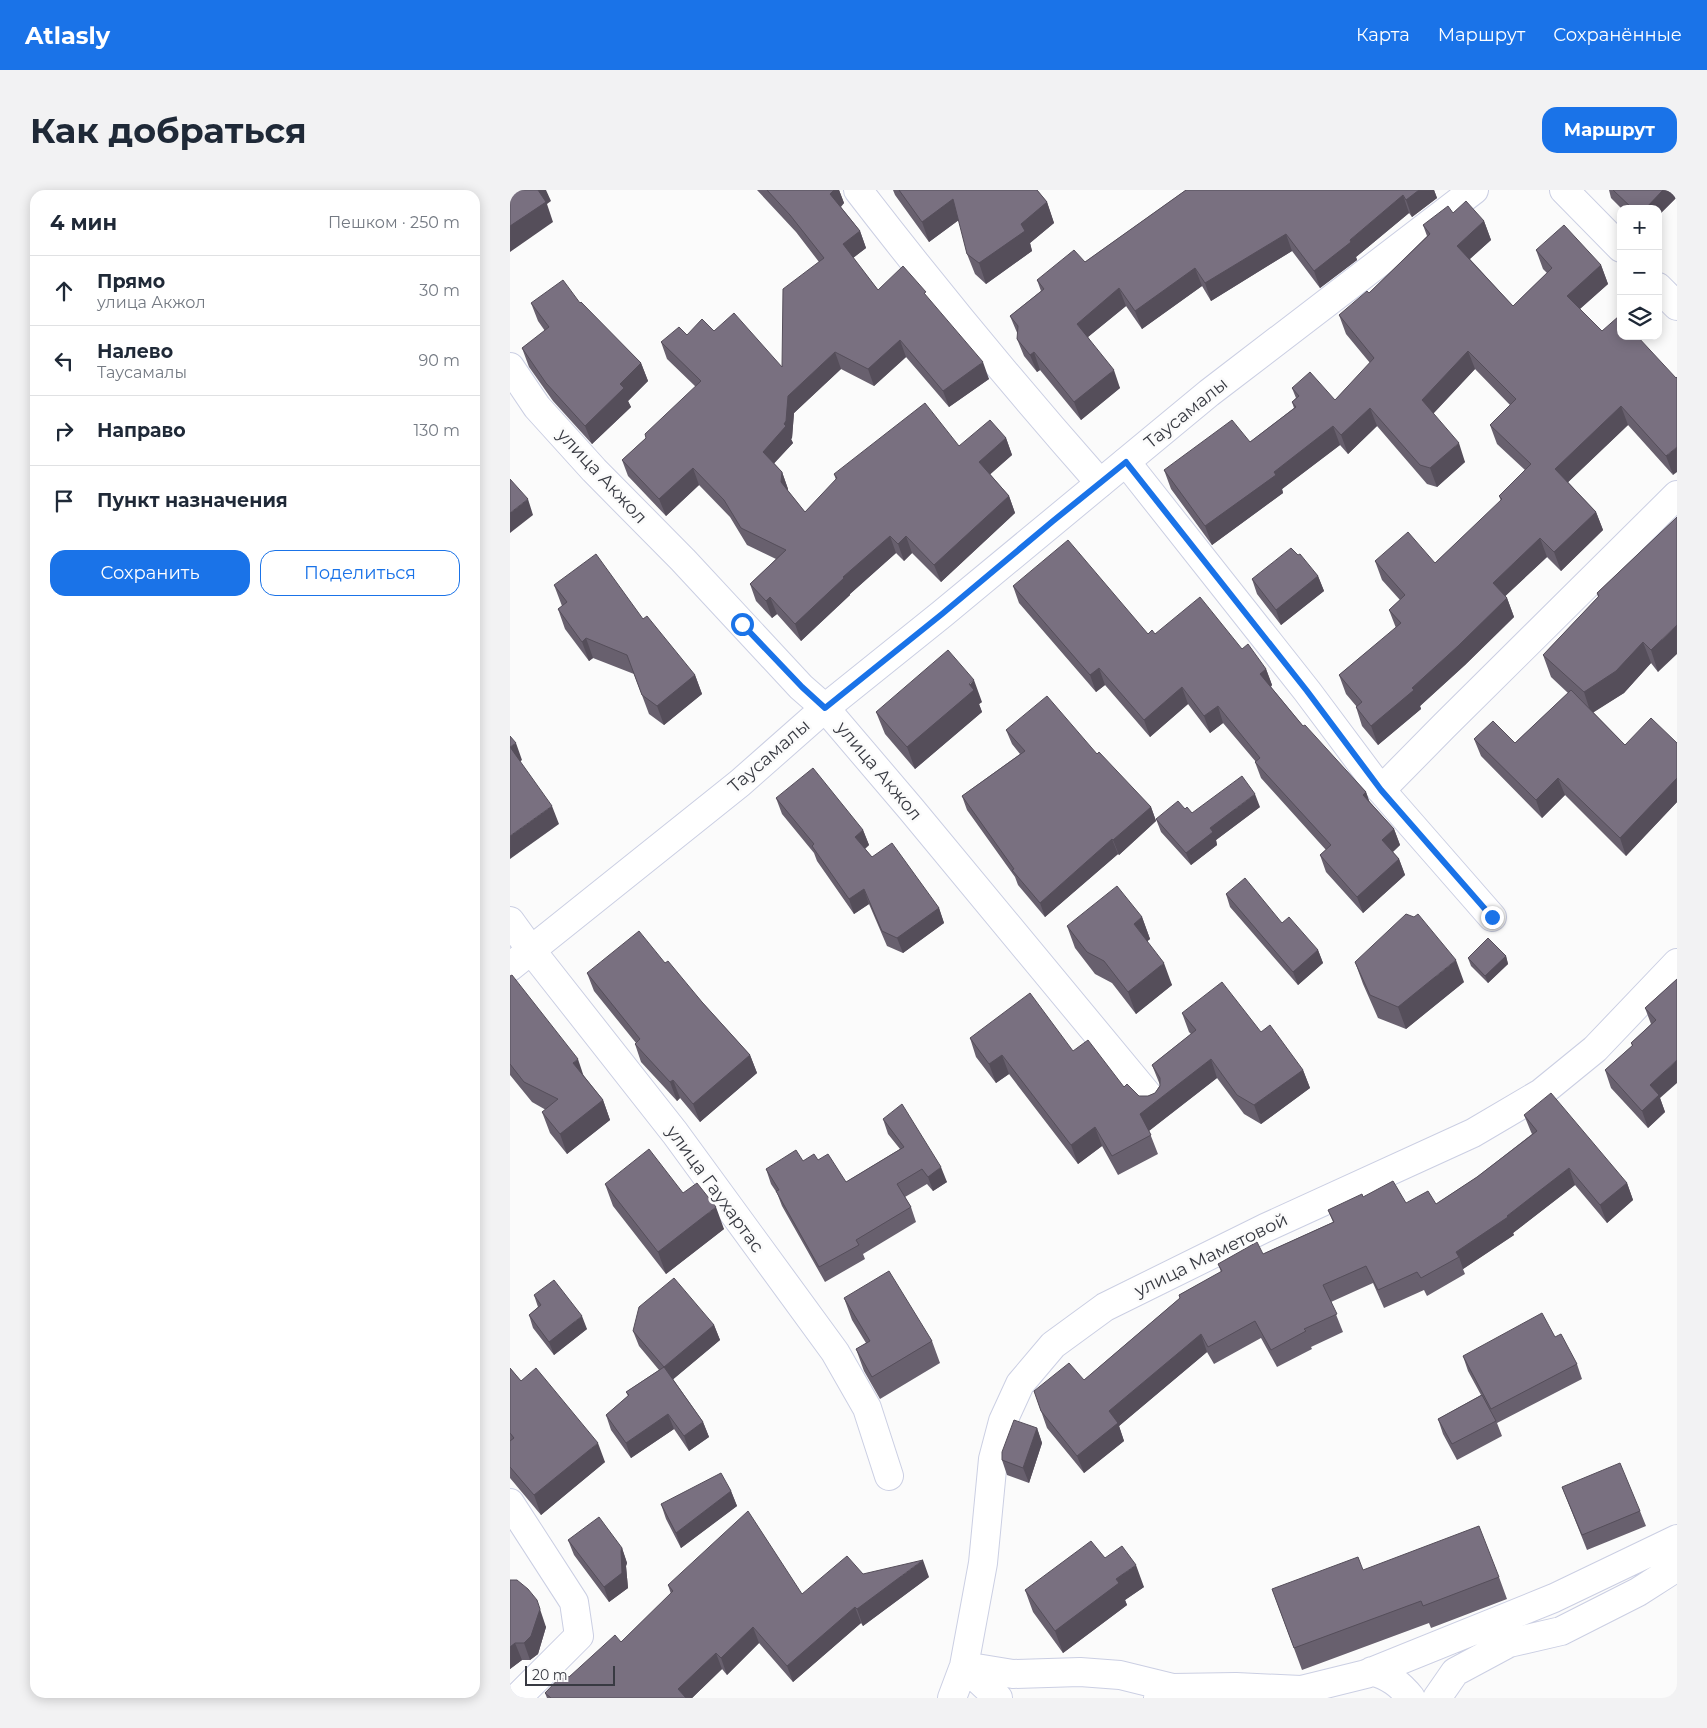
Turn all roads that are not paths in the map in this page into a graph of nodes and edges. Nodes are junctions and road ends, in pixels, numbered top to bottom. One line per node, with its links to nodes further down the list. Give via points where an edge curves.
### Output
1 (858, 190): 9 (street, via 904,250)
2 (1474, 190): 8 (street, Таусамалы, via 1209,392)
3 (1564, 190): 4 (street)
4 (1617, 244)
5 (1662, 291): 6 (street)
6 (1677, 306)
7 (510, 367): 11 (street, улица Акжол, via 537,407 594,470)
8 (1126, 462): 9 (street, Таусамалы); 12 (street)
9 (1100, 482): 11 (street, Таусамалы)
10 (1677, 494): 12 (street)
11 (825, 708): 15 (street, Таусамалы, via 740,783); 18 (street, улица Акжол)
12 (1381, 790): 13 (street)
13 (1492, 917)
14 (510, 920): 15 (street, улица Гаухартас)
15 (531, 950): 17 (street, Таусамалы); 19 (street, улица Гаухартас, via 675,1133 835,1352 867,1408)
16 (1677, 963): 23 (street, улица Маметовой, via 1595,1049 1540,1093 1474,1133 1265,1228 1105,1306 1053,1345 1020,1384 1003,1421 993,1459 982,1563)
17 (510, 967)
18 (1152, 1100)
19 (889, 1476)
20 (510, 1503): 26 (street, via 574,1602 579,1636)
21 (1677, 1539): 24 (street, via 1554,1598)
22 (1677, 1567): 30 (street, via 1638,1592 1561,1631 1509,1643 1455,1672)
23 (964, 1666): 25 (street, via 1013,1674 1080,1672 1120,1675); 27 (street, улица Маметовой); 28 (street)
24 (1372, 1671): 25 (street, via 1301,1690 1236,1687); 29 (street, via 1401,1686)
25 (1175, 1693)
26 (517, 1698)
27 (952, 1698)
28 (998, 1698)
29 (1411, 1698)
30 (1437, 1698)

